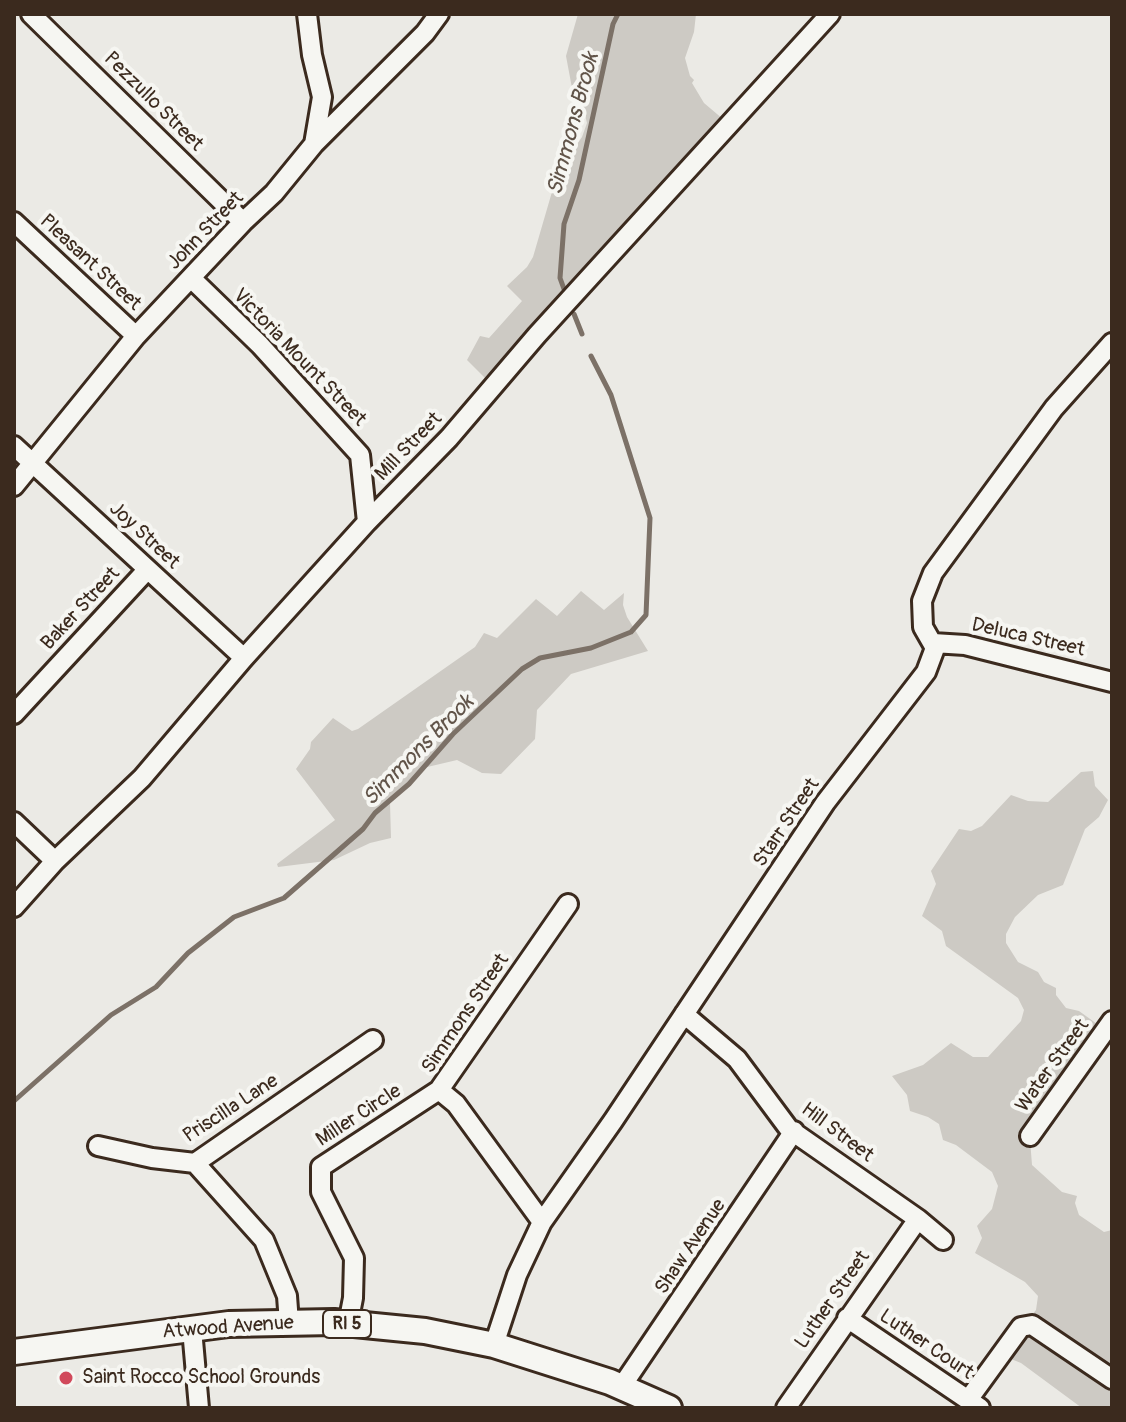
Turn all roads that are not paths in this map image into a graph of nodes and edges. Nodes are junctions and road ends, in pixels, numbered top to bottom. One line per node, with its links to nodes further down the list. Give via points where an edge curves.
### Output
1 (31, 14): 7 (street, Pezzullo Street)
2 (307, 14): 5 (street, via 322,97)
3 (439, 14): 5 (street, John Street)
4 (830, 14): 14 (street, Mill Street, via 449,438)
5 (314, 144): 7 (street, John Street)
6 (14, 222): 9 (street, Pleasant Street)
7 (243, 222): 8 (street, John Street)
8 (191, 278): 9 (street, John Street); 14 (street, Victoria Mount Street, via 360,455)
9 (136, 336): 12 (street, John Street)
10 (1112, 343): 16 (street, via 1054,408 933,573 921,619)
11 (14, 446): 12 (street, Joy Street)
12 (34, 464): 13 (street, John Street); 15 (street, Joy Street)
13 (14, 486)
14 (367, 522): 17 (street, Mill Street)
15 (147, 570): 17 (street, Joy Street); 19 (street, Baker Street)
16 (933, 643): 18 (street, Deluca Street, via 965,645); 24 (street, Starr Street, via 926,672 825,803)
17 (244, 658): 21 (street, Mill Street, via 142,778)
18 (1112, 682)
19 (14, 714)
20 (14, 822): 21 (street)
21 (55, 861): 23 (street, Mill Street)
22 (568, 904): 27 (street, Simmons Street)
23 (14, 907)
24 (684, 1014): 28 (street, Hill Street, via 737,1059); 33 (street, Starr Street)
25 (1112, 1021): 29 (street, Water Street)
26 (373, 1040): 31 (street, Priscilla Lane)
27 (439, 1090): 33 (street, Simmons Street, via 456,1104); 37 (street, Miller Circle, via 321,1167 321,1192 354,1258)
28 (794, 1131): 32 (street, Hill Street); 42 (street, Shaw Avenue)
29 (1030, 1136)
30 (98, 1146): 31 (street, Priscilla Lane)
31 (195, 1163): 36 (street, via 264,1240 287,1296)
32 (918, 1219): 34 (street, Hill Street); 35 (street, Luther Street)
33 (542, 1222): 39 (street, Starr Street, via 517,1275)
34 (943, 1240)
35 (847, 1318): 43 (street, Luther Court); 46 (street, Luther Street)
36 (289, 1323): 37 (main road, Atwood Avenue / RI 5); 38 (main road, Atwood Avenue / RI 5)
37 (348, 1324): 39 (main road, Atwood Avenue / RI 5, via 425,1331)
38 (192, 1329): 40 (main road, Atwood Avenue / RI 5); 44 (street)
39 (494, 1345): 42 (main road, Atwood Avenue / RI 5)
40 (14, 1352)
41 (1112, 1379): 43 (street, via 1032,1325 1021,1327)
42 (622, 1386): 45 (main road, Atwood Avenue / RI 5)
43 (974, 1404)
44 (199, 1408)
45 (669, 1408)
46 (786, 1408)

